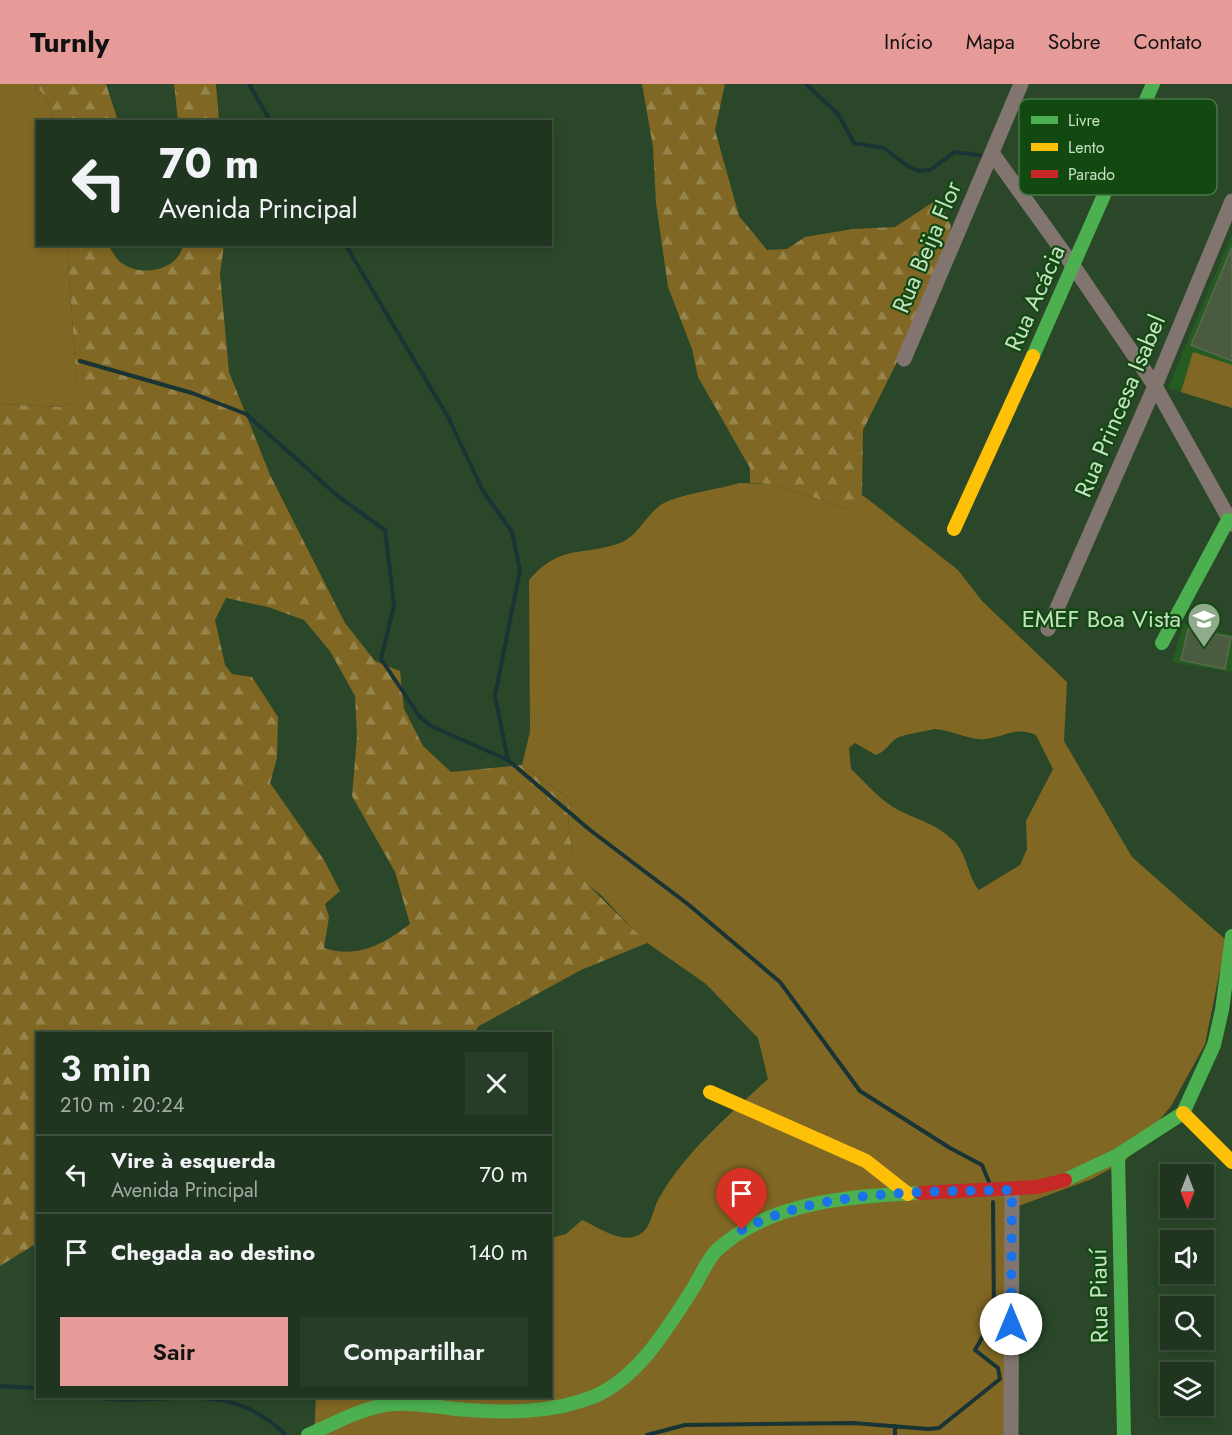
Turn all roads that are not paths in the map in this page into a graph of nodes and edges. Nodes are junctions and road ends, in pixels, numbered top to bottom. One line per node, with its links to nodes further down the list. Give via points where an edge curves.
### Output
1 (1021, 84): 4 (street, Rua Beija Flor)
2 (1153, 84): 3 (street, Rua Acácia)
3 (1147, 99)
4 (992, 153): 5 (street); 10 (street, Rua Beija Flor)
5 (1019, 191)
6 (1022, 195): 9 (street)
7 (1105, 195): 9 (street, Rua Acácia)
8 (1232, 201): 11 (street, Rua Princesa Isabel)
9 (1074, 267): 11 (street); 13 (street, Rua Acácia)
10 (904, 359)
11 (1155, 386): 12 (street); 14 (street, Rua Princesa Isabel)
12 (1230, 522): 15 (street)
13 (954, 529)
14 (1048, 629)
15 (1162, 643)
16 (1232, 936): 18 (street, via 1214,1045)
17 (710, 1092): 22 (street, via 866,1161)
18 (1183, 1113): 19 (street); 20 (street)
19 (1118, 1155): 21 (street, via 1065,1180); 25 (street, Rua Piauí)
20 (1232, 1162)
21 (1012, 1190): 22 (street); 24 (street)
22 (908, 1194): 23 (street, via 797,1208 742,1230 717,1250 634,1367 598,1393 554,1406 509,1412 393,1404 360,1412)
23 (308, 1435)
24 (1011, 1435)
25 (1124, 1435)

